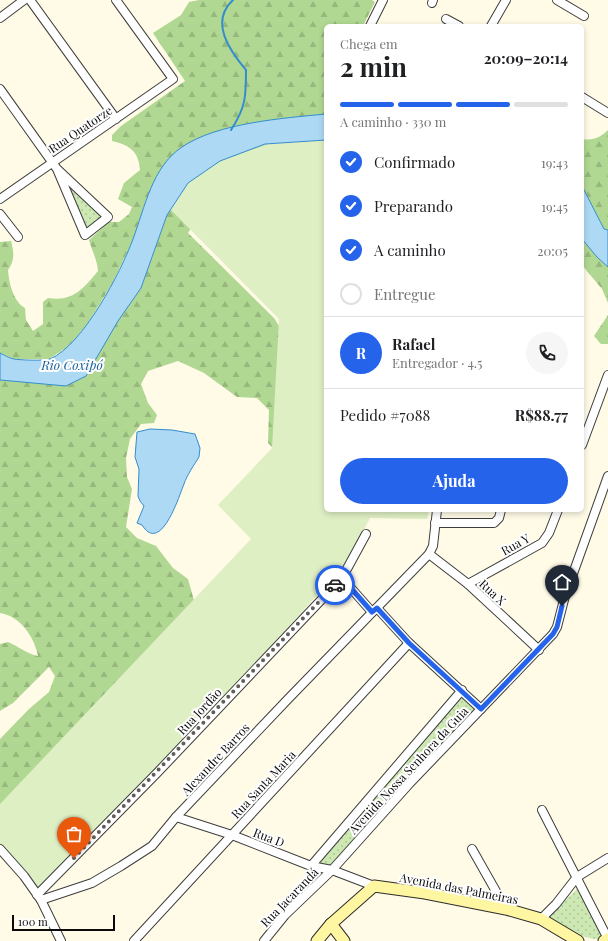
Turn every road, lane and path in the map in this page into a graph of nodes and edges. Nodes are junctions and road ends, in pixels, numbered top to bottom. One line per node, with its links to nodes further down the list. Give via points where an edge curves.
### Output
1 (24, 0): 8 (street)
2 (30, 0): 16 (street)
3 (116, 0): 16 (street, Rua Quatorze, via 173,79)
4 (382, 0): 10 (street)
5 (506, 0): 12 (street)
6 (557, 0): 7 (street)
7 (584, 16)
8 (0, 18)
9 (446, 19): 11 (street)
10 (371, 24)
11 (455, 24)
12 (492, 24)
13 (0, 90): 17 (street)
14 (584, 98): 15 (street)
15 (608, 113)
16 (116, 119): 17 (street, Rua Quatorze)
17 (52, 162): 18 (street); 19 (street, Rua Quatorze)
18 (57, 169): 18 (street, via 108,217 85,235 82,229)
19 (0, 199)
20 (0, 214): 21 (street)
21 (18, 237)
22 (608, 375): 23 (street)
23 (584, 440)
24 (608, 476): 35 (street, Avenida Nossa Senhora da Guia, via 565,596 557,627)
25 (437, 512): 28 (street)
26 (500, 512): 28 (street, via 494,523)
27 (557, 512): 32 (street, Rua Y, via 542,543)
28 (435, 523): 30 (street, via 433,546)
29 (366, 534): 31 (street, Rua Jordão)
30 (429, 554): 32 (street, Rua X); 33 (street, Alexandre Barros)
31 (342, 578): 33 (street); 48 (street, Rua Jordão)
32 (468, 584): 35 (street, Rua X)
33 (374, 610): 34 (street); 39 (street, Alexandre Barros)
34 (409, 643): 36 (street); 40 (street, Rua Santa Maria)
35 (539, 650): 37 (street, Avenida Nossa Senhora da Guia)
36 (462, 690): 37 (street); 44 (street, Avenida Nossa Senhora da Guia)
37 (481, 709): 45 (street, Avenida Nossa Senhora da Guia)
38 (542, 810): 46 (street)
39 (176, 817): 40 (street, Rua D); 48 (street, Alexandre Barros, via 152,846 92,883)
40 (232, 835): 44 (street, Rua D); 54 (street, Rua Santa Maria)
41 (0, 849): 48 (street)
42 (472, 849): 49 (street)
43 (608, 858): 46 (street)
44 (311, 866): 45 (street, Rua D)
45 (332, 870): 47 (street, Avenida das Palmeiras); 55 (street, Rua Jacarandá, via 285,915)
46 (577, 877): 50 (street); 52 (street)
47 (374, 886): 49 (street, Avenida das Palmeiras); 51 (street)
48 (39, 897): 53 (street)
49 (506, 909): 50 (street, Avenida das Palmeiras)
50 (541, 919): 58 (street, Avenida das Palmeiras)
51 (331, 924): 56 (street); 57 (street)
52 (608, 939): 59 (street)
53 (61, 941)
54 (134, 941)
55 (264, 941)
56 (317, 941)
57 (344, 941)
58 (578, 941)
59 (604, 941)

